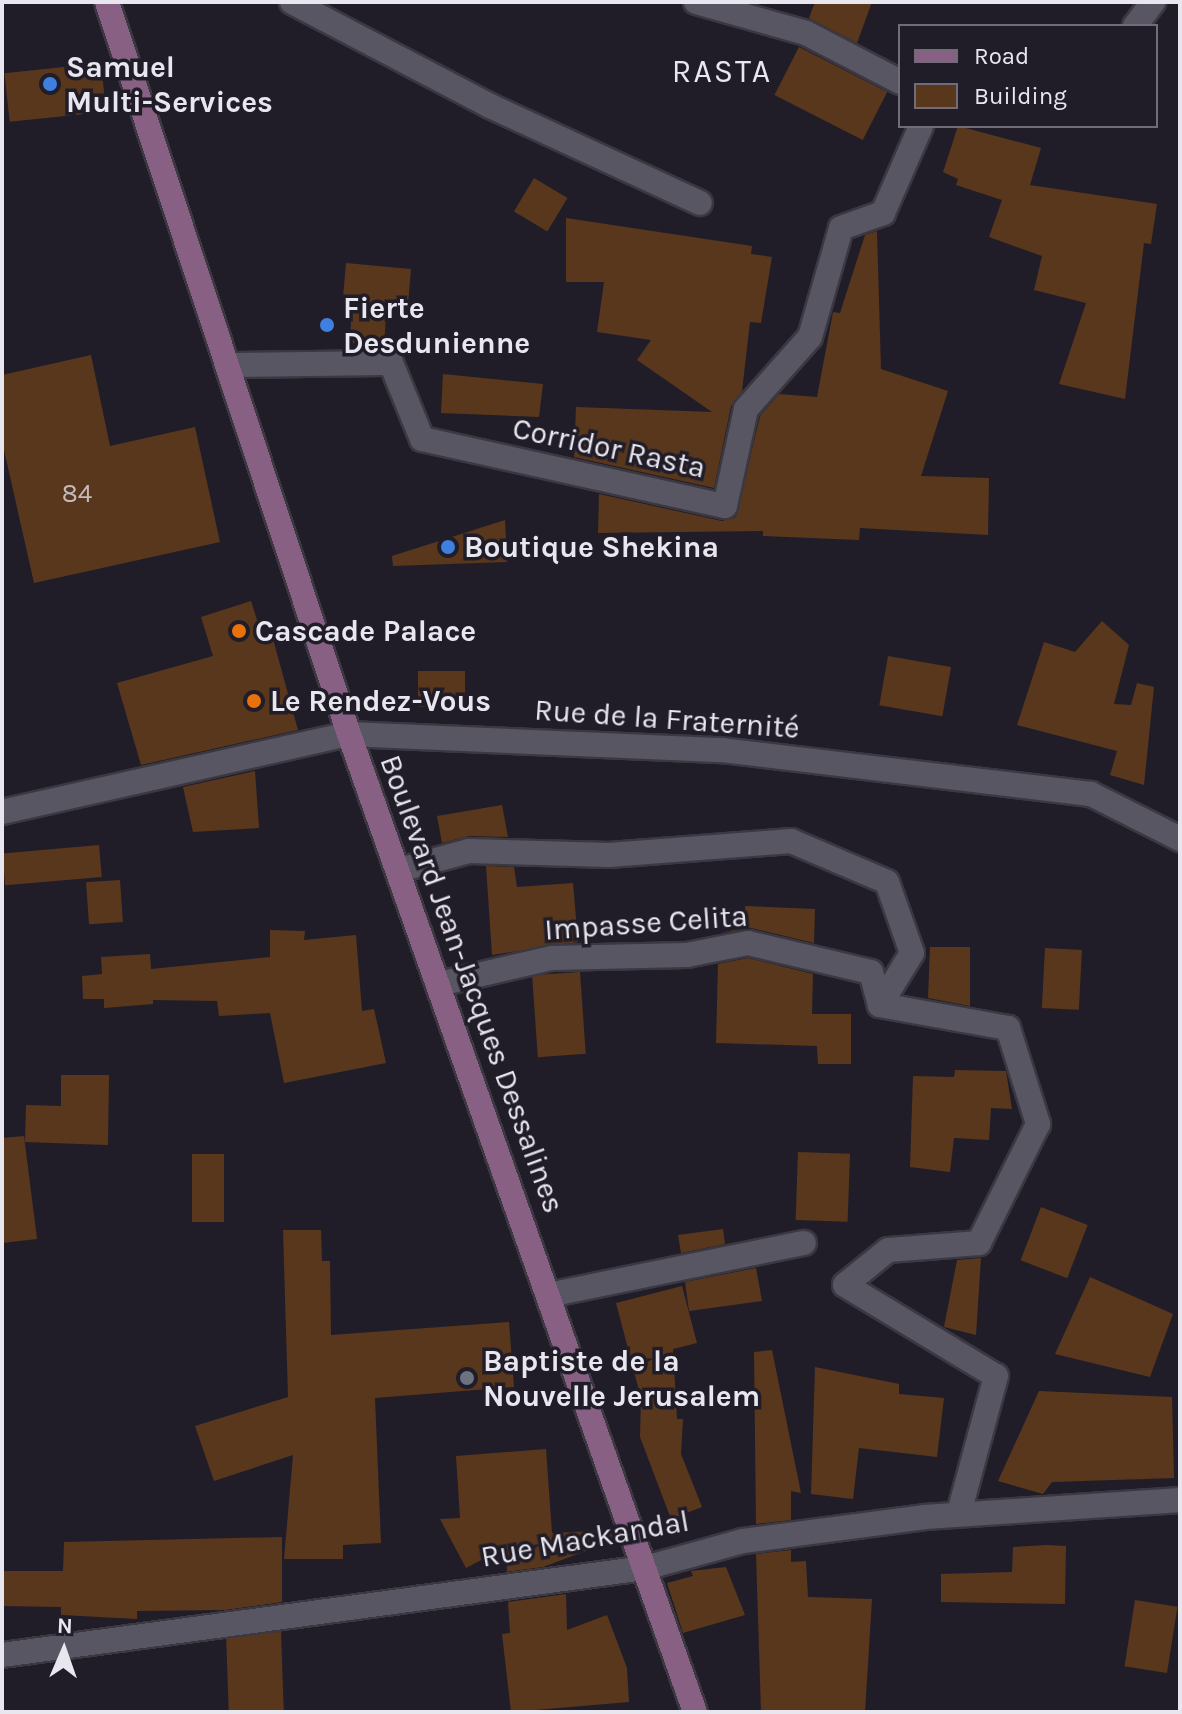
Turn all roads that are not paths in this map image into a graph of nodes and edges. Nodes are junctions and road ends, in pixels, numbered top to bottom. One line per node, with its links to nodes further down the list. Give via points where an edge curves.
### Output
1 (107, 2): 9 (street, Boulevard Jean-Jacques Dessalines)
2 (292, 2): 8 (street, via 490,106)
3 (696, 2): 6 (street, via 806,33)
4 (1153, 2): 5 (street)
5 (1136, 24)
6 (898, 81)
7 (920, 128): 9 (street, Corridor Rasta, via 883,213 841,228 810,337 746,409 725,506 422,439 391,363)
8 (700, 203)
9 (228, 365): 10 (street, Boulevard Jean-Jacques Dessalines)
10 (349, 734): 11 (street, Rue de la Fraternité); 12 (street, Rue de la Fraternité, via 722,750 1091,794); 13 (street, Boulevard Jean-Jacques Dessalines)
11 (2, 812)
12 (1180, 839)
13 (399, 870): 14 (street, Boulevard Jean-Jacques Dessalines); 15 (street, via 469,851 609,855 791,841 887,882 912,953)
14 (439, 984): 15 (street, Impasse Celita, via 552,958 687,955 748,943 871,972); 17 (street, Boulevard Jean-Jacques Dessalines)
15 (880, 1005): 19 (street, via 1008,1028 1038,1124 979,1243 888,1250 845,1285 996,1376)
16 (804, 1243): 17 (street)
17 (548, 1295): 20 (street, Boulevard Jean-Jacques Dessalines)
18 (1180, 1500): 19 (street, Rue Mackandal)
19 (959, 1513): 20 (street, Rue Mackandal, via 743,1541)
20 (645, 1568): 21 (street, Rue Mackandal); 22 (street, Boulevard Jean-Jacques Dessalines)
21 (2, 1655)
22 (695, 1712)

